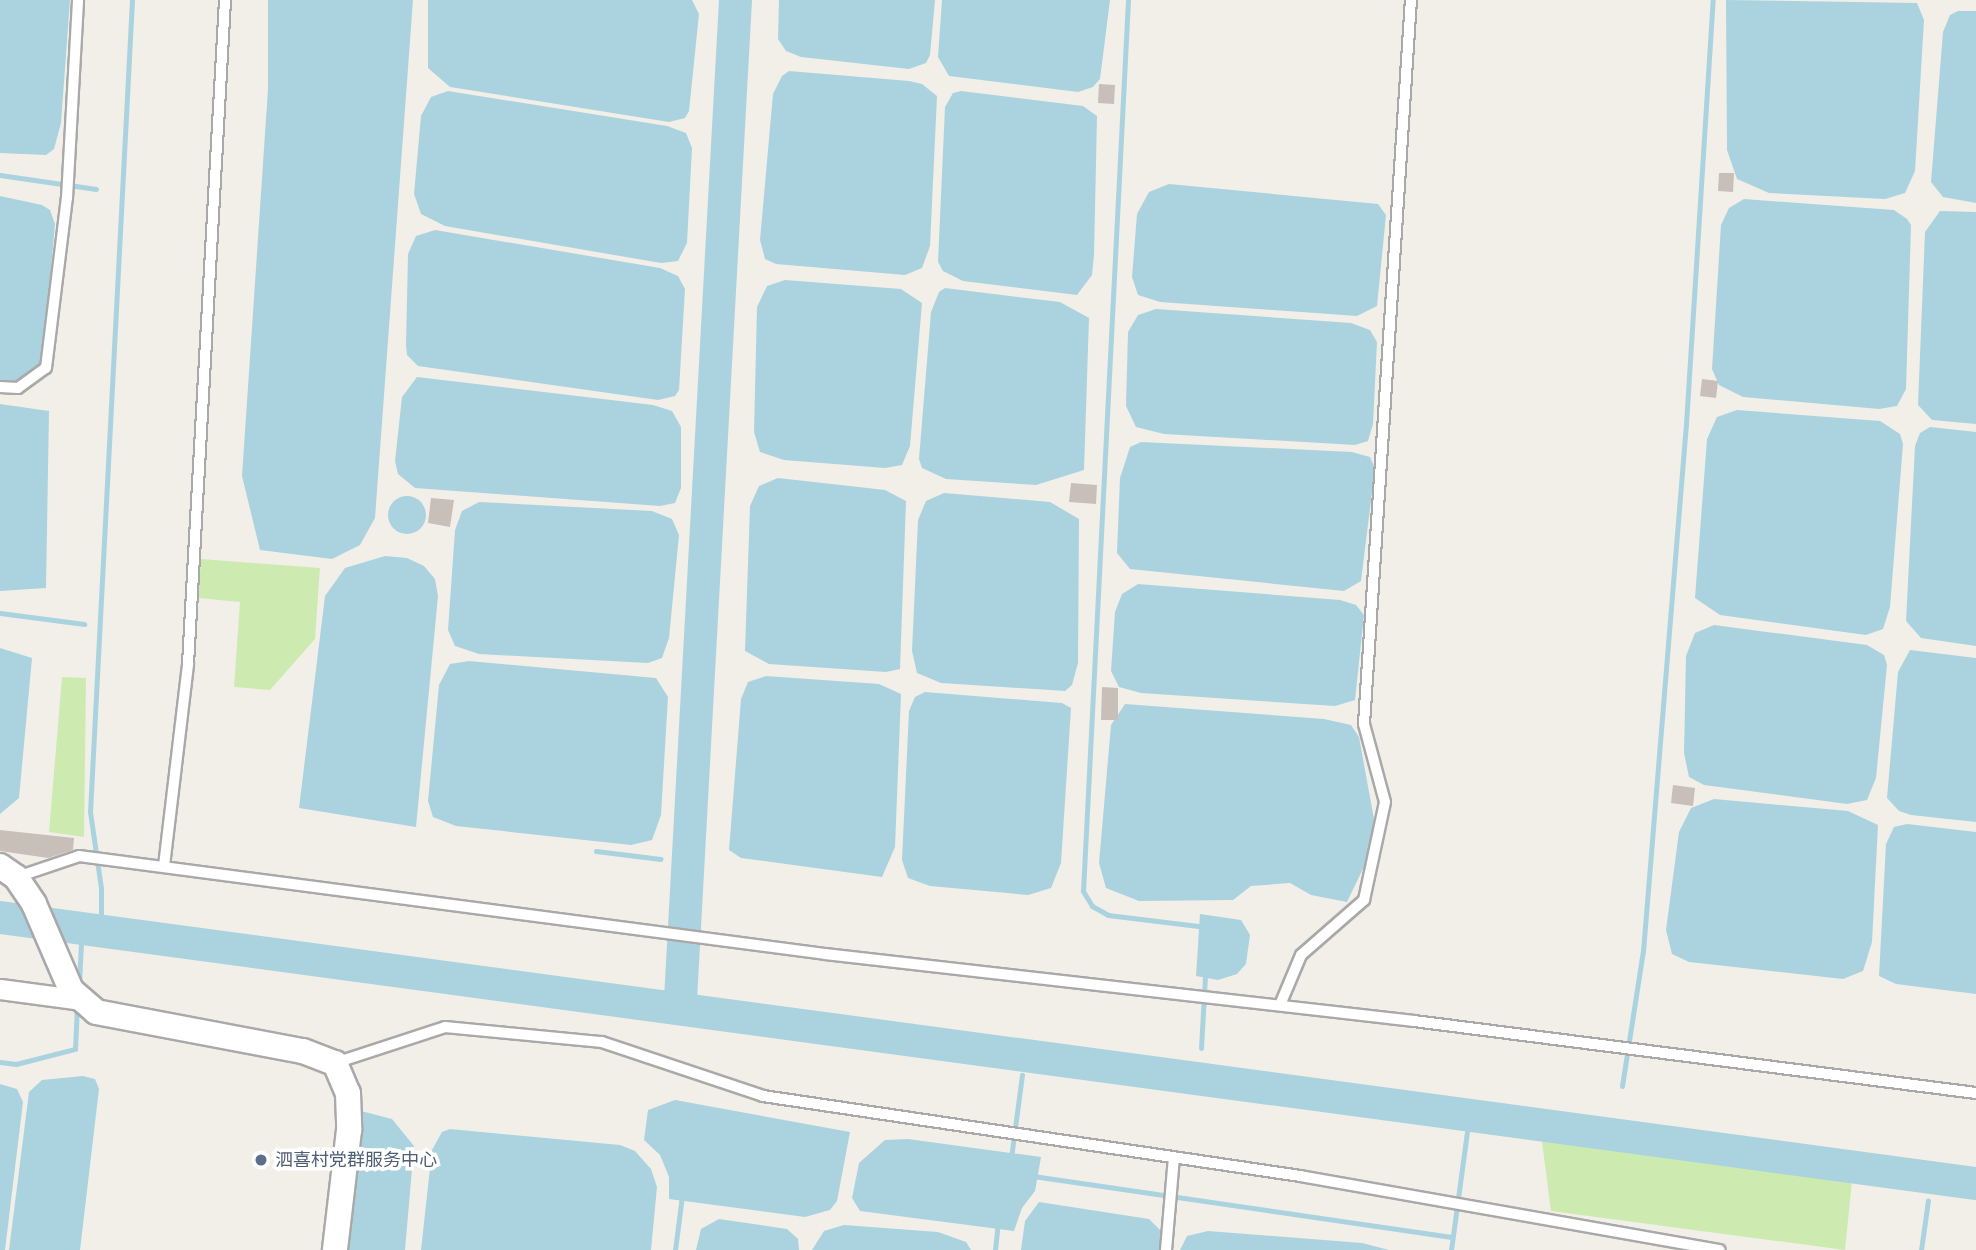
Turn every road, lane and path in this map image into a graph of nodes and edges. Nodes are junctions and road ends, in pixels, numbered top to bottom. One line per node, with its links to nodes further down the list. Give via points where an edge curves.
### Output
1 (78, 0): 4 (lane, via 67,198 46,368 18,388)
2 (225, 0): 5 (lane, via 188,664)
3 (1411, 0): 9 (lane, via 1364,723 1385,802 1364,900 1301,955)
4 (0, 387)
5 (164, 866): 6 (lane, via 79,856); 9 (lane, via 825,954)
6 (8, 872): 8 (street, via 34,904 64,976)
7 (0, 989): 8 (street)
8 (82, 1000): 10 (street, via 96,1012 125,1020 303,1051)
9 (1280, 1005): 11 (lane)
10 (335, 1063): 12 (lane, via 444,1027 502,1030 602,1042 763,1096); 13 (street, via 348,1093 349,1130)
11 (1976, 1093)
12 (1174, 1157): 14 (lane); 15 (lane)
13 (335, 1250)
14 (1166, 1250)
15 (1720, 1250)

